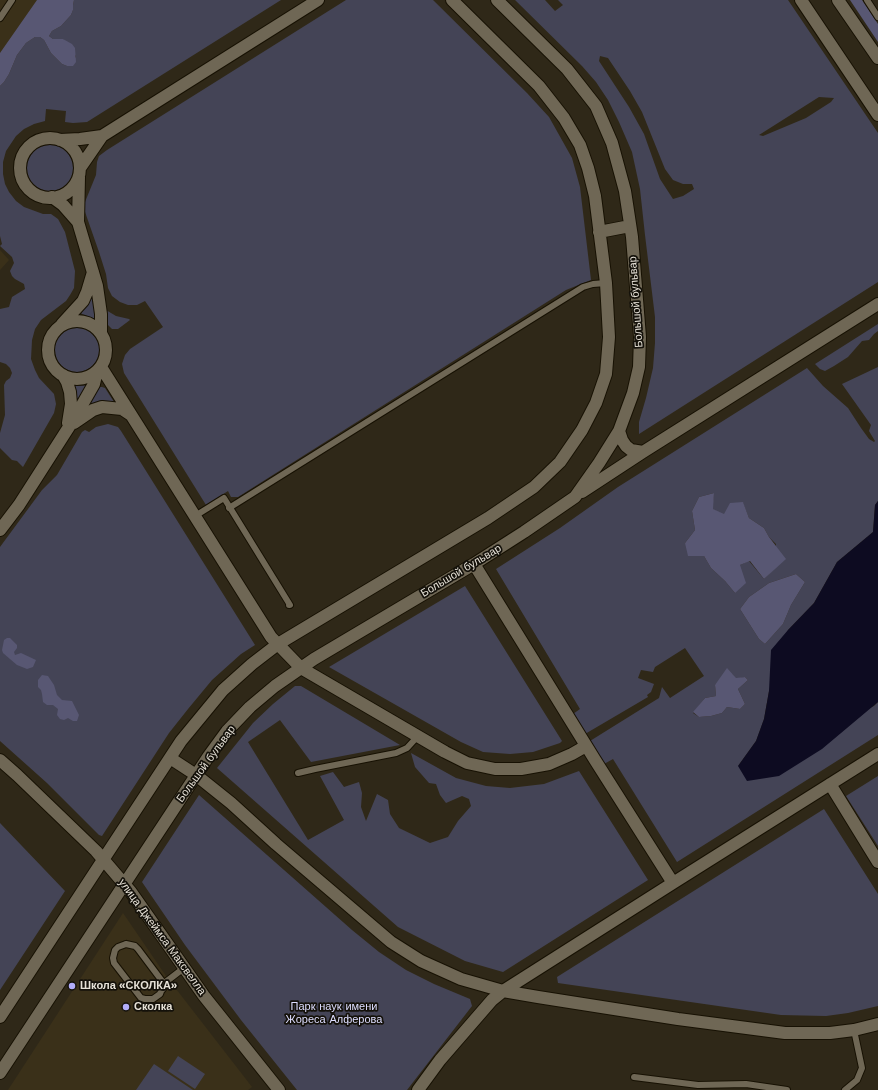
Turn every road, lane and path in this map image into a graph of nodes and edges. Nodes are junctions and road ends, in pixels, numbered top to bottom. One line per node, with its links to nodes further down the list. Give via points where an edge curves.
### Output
1 (12, 0): 9 (lane)
2 (318, 0): 12 (street)
3 (452, 0): 18 (street, via 533,81 564,118 580,145 588,168 595,196)
4 (497, 0): 17 (street, Большой бульвар, via 567,69 596,106 612,143 625,191)
5 (801, 0): 11 (street)
6 (838, 0): 10 (street)
7 (867, 0): 8 (lane)
8 (878, 17)
9 (0, 18)
10 (878, 58)
11 (878, 114)
12 (102, 136): 13 (street); 14 (street)
13 (60, 140): 14 (street, via 68,144 79,159); 15 (street, via 47,138 34,142 20,164 20,173 28,188 39,195)
14 (79, 172): 15 (street, via 75,184 69,191); 16 (street)
15 (52, 198): 16 (street, via 63,205)
16 (78, 222): 19 (street)
17 (630, 226): 18 (street); 28 (street, Большой бульвар, via 640,337 639,367 633,393)
18 (599, 232): 20 (street)
19 (93, 271): 22 (street, via 83,301); 23 (street, via 101,314)
20 (606, 284): 31 (lane, via 583,287); 36 (street, via 609,337 606,374 596,403 582,430 560,462 534,487 488,518)
21 (878, 304): 29 (street)
22 (60, 326): 23 (street, via 82,321 89,323); 25 (street, via 51,338 48,352 52,366)
23 (101, 333): 24 (street, via 106,347 104,361)
24 (99, 369): 25 (street, via 91,376 77,379); 26 (street); 27 (street, via 94,384)
25 (63, 376): 27 (street, via 70,392 71,404)
26 (132, 416): 27 (street, via 122,409 102,407 77,420); 32 (street)
27 (67, 429): 33 (street)
28 (619, 431): 29 (street, via 630,450); 30 (street, Большой бульвар)
29 (642, 452): 30 (street)
30 (575, 497): 34 (street, Большой бульвар)
31 (229, 508): 32 (lane, via 224,498); 35 (lane)
32 (195, 516): 36 (street, via 271,637)
33 (0, 530)
34 (474, 564): 37 (street, Большой бульвар); 39 (street)
35 (289, 605)
36 (278, 644): 37 (street); 41 (street, via 223,690)
37 (301, 668): 38 (street); 44 (street, Большой бульвар, via 274,686 250,707 227,731)
38 (418, 736): 39 (street, via 467,763 495,769 521,769 550,764); 43 (lane, via 407,748 396,753)
39 (586, 746): 48 (street)
40 (878, 754): 45 (street)
41 (170, 758): 44 (street); 46 (street)
42 (0, 760): 46 (street, улица Джеймса Максвелла)
43 (298, 773)
44 (196, 775): 49 (street, Большой бульвар); 52 (street, via 391,942 421,961 461,979)
45 (830, 784): 47 (street); 48 (street)
46 (103, 860): 49 (street, улица Джеймса Максвелла); 53 (street)
47 (878, 862)
48 (673, 883): 52 (street)
49 (125, 885): 50 (street, улица Джеймса Максвелла); 56 (street, Большой бульвар)
50 (184, 968): 51 (lane, via 167,982); 58 (street, улица Джеймса Максвелла)
51 (162, 990): 51 (lane, via 160,977 135,946 126,944 118,947 113,954 114,963 138,995 145,999 153,999)
52 (503, 991): 55 (street, via 785,1033); 59 (street, via 492,1000)
53 (0, 1017)
54 (878, 1024): 55 (street)
55 (854, 1030): 61 (lane, via 862,1068 857,1080)
56 (0, 1073)
57 (634, 1077): 60 (lane, via 698,1085 746,1084)
58 (279, 1090)
59 (418, 1090)
60 (787, 1090)
61 (845, 1090)

